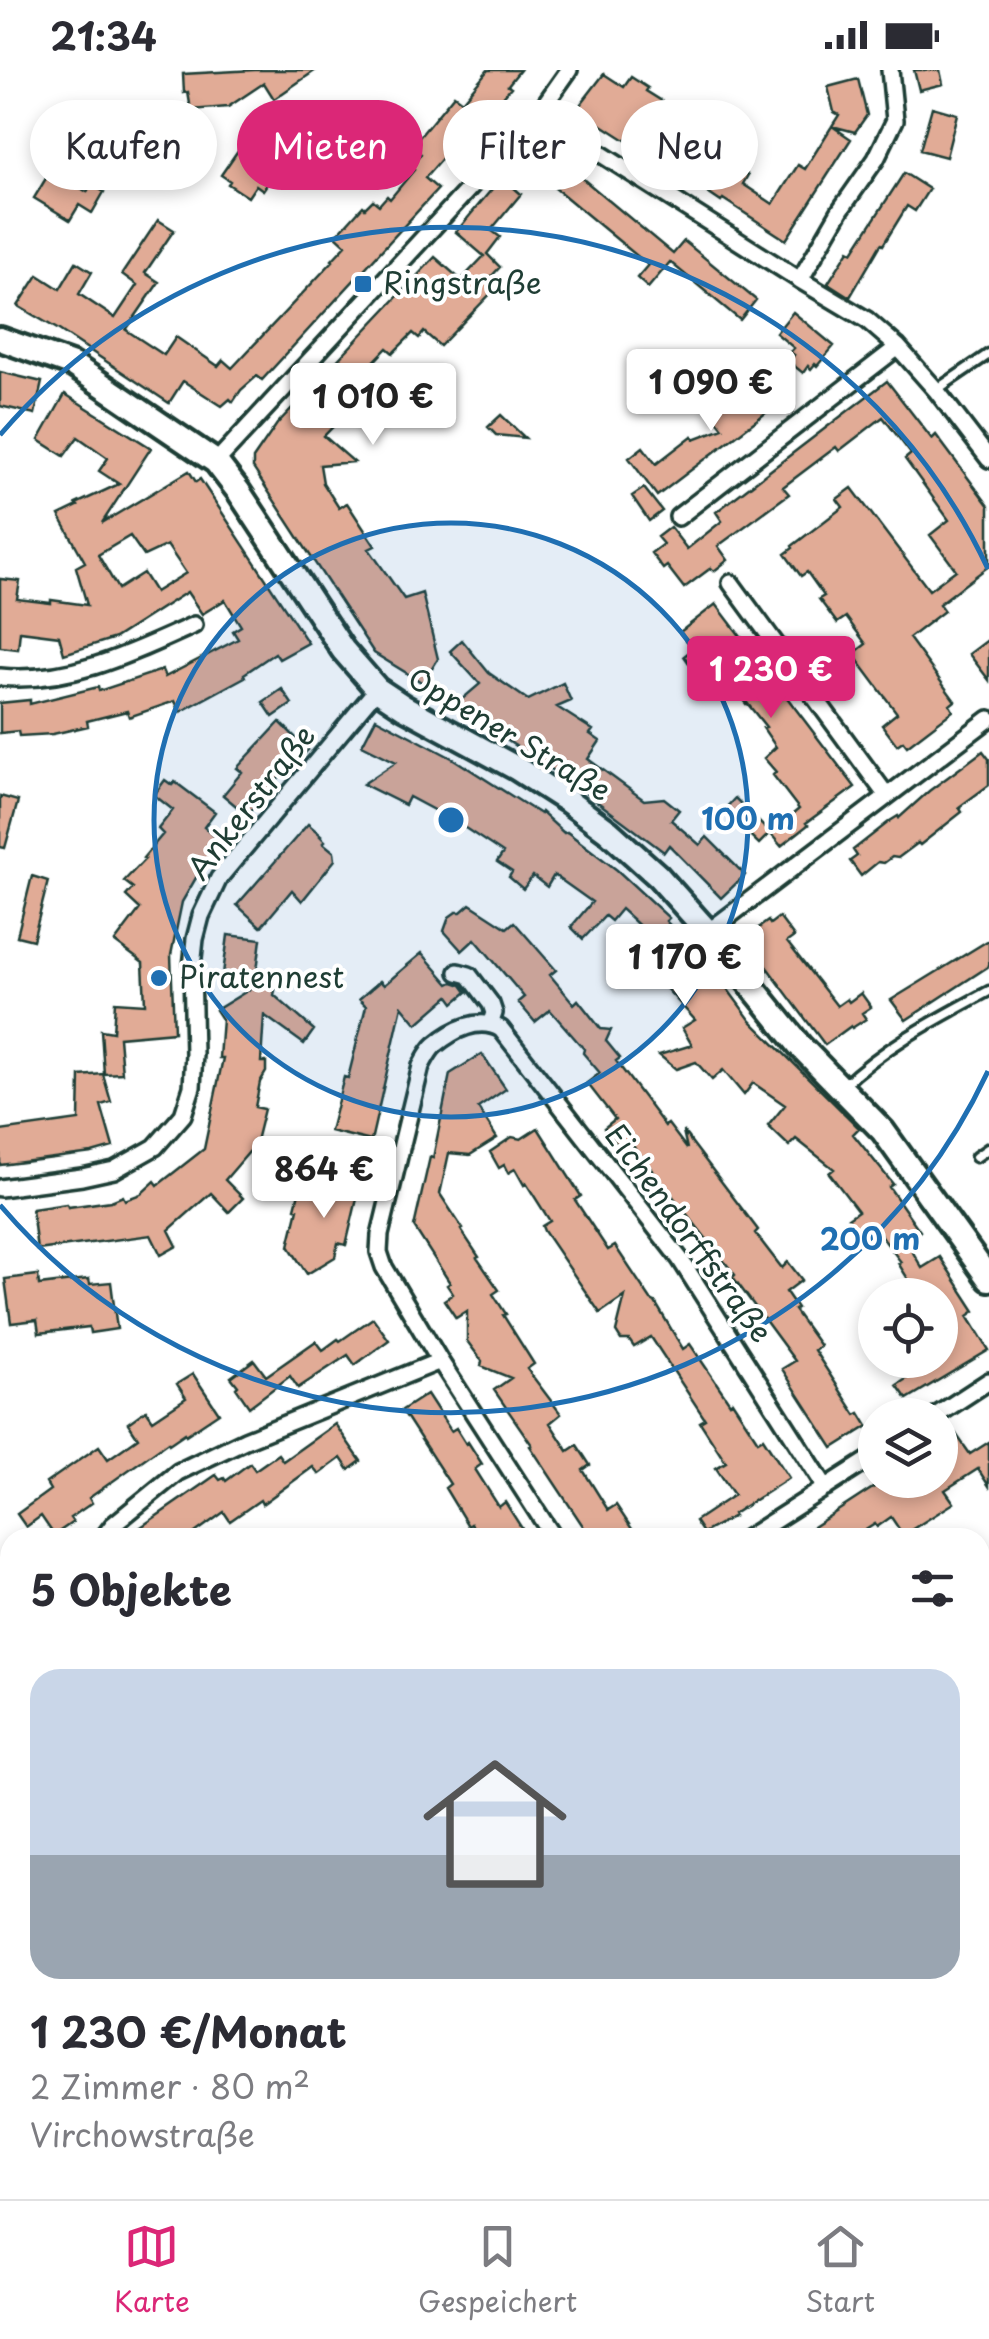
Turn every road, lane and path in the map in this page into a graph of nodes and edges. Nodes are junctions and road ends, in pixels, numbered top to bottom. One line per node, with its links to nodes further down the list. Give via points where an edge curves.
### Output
1 (569, 70): 3 (street)
2 (890, 70): 6 (street, via 894,120)
3 (548, 100)
4 (601, 154): 6 (street)
5 (468, 190): 12 (street)
6 (800, 280): 8 (street)
7 (0, 339): 12 (street, Oppener Straße, via 73,366)
8 (898, 347): 10 (street); 13 (street)
9 (989, 354): 10 (lane)
10 (936, 390): 11 (street)
11 (989, 459)
12 (216, 462): 17 (street, Oppener Straße, via 343,650)
13 (678, 517)
14 (732, 583): 19 (street)
15 (194, 625): 16 (street, via 64,675)
16 (0, 677)
17 (377, 689): 20 (street, Oppener Straße, via 580,810 658,876); 27 (street, Ankerstraße, via 220,878 202,916 192,967 192,1087 183,1115 155,1147 114,1170)
18 (989, 719): 19 (street)
19 (887, 796): 20 (street)
20 (708, 932): 24 (street, Oppener Straße)
21 (458, 972): 23 (street, Eichendorffstraße, via 469,975 491,1004)
22 (989, 991): 24 (lane, via 912,1032)
23 (491, 1022): 29 (street, via 468,1026 432,1047 421,1066 380,1235 384,1267); 33 (street, Eichendorffstraße, via 680,1260)
24 (842, 1087): 28 (street, Oppener Straße, via 883,1131)
25 (989, 1148): 26 (lane)
26 (976, 1157)
27 (0, 1188)
28 (989, 1279)
29 (440, 1362): 34 (street, via 178,1472); 35 (street)
30 (989, 1381): 31 (street)
31 (958, 1402)
32 (858, 1467): 33 (street)
33 (826, 1488): 36 (street)
34 (111, 1528)
35 (548, 1528)
36 (762, 1528)

